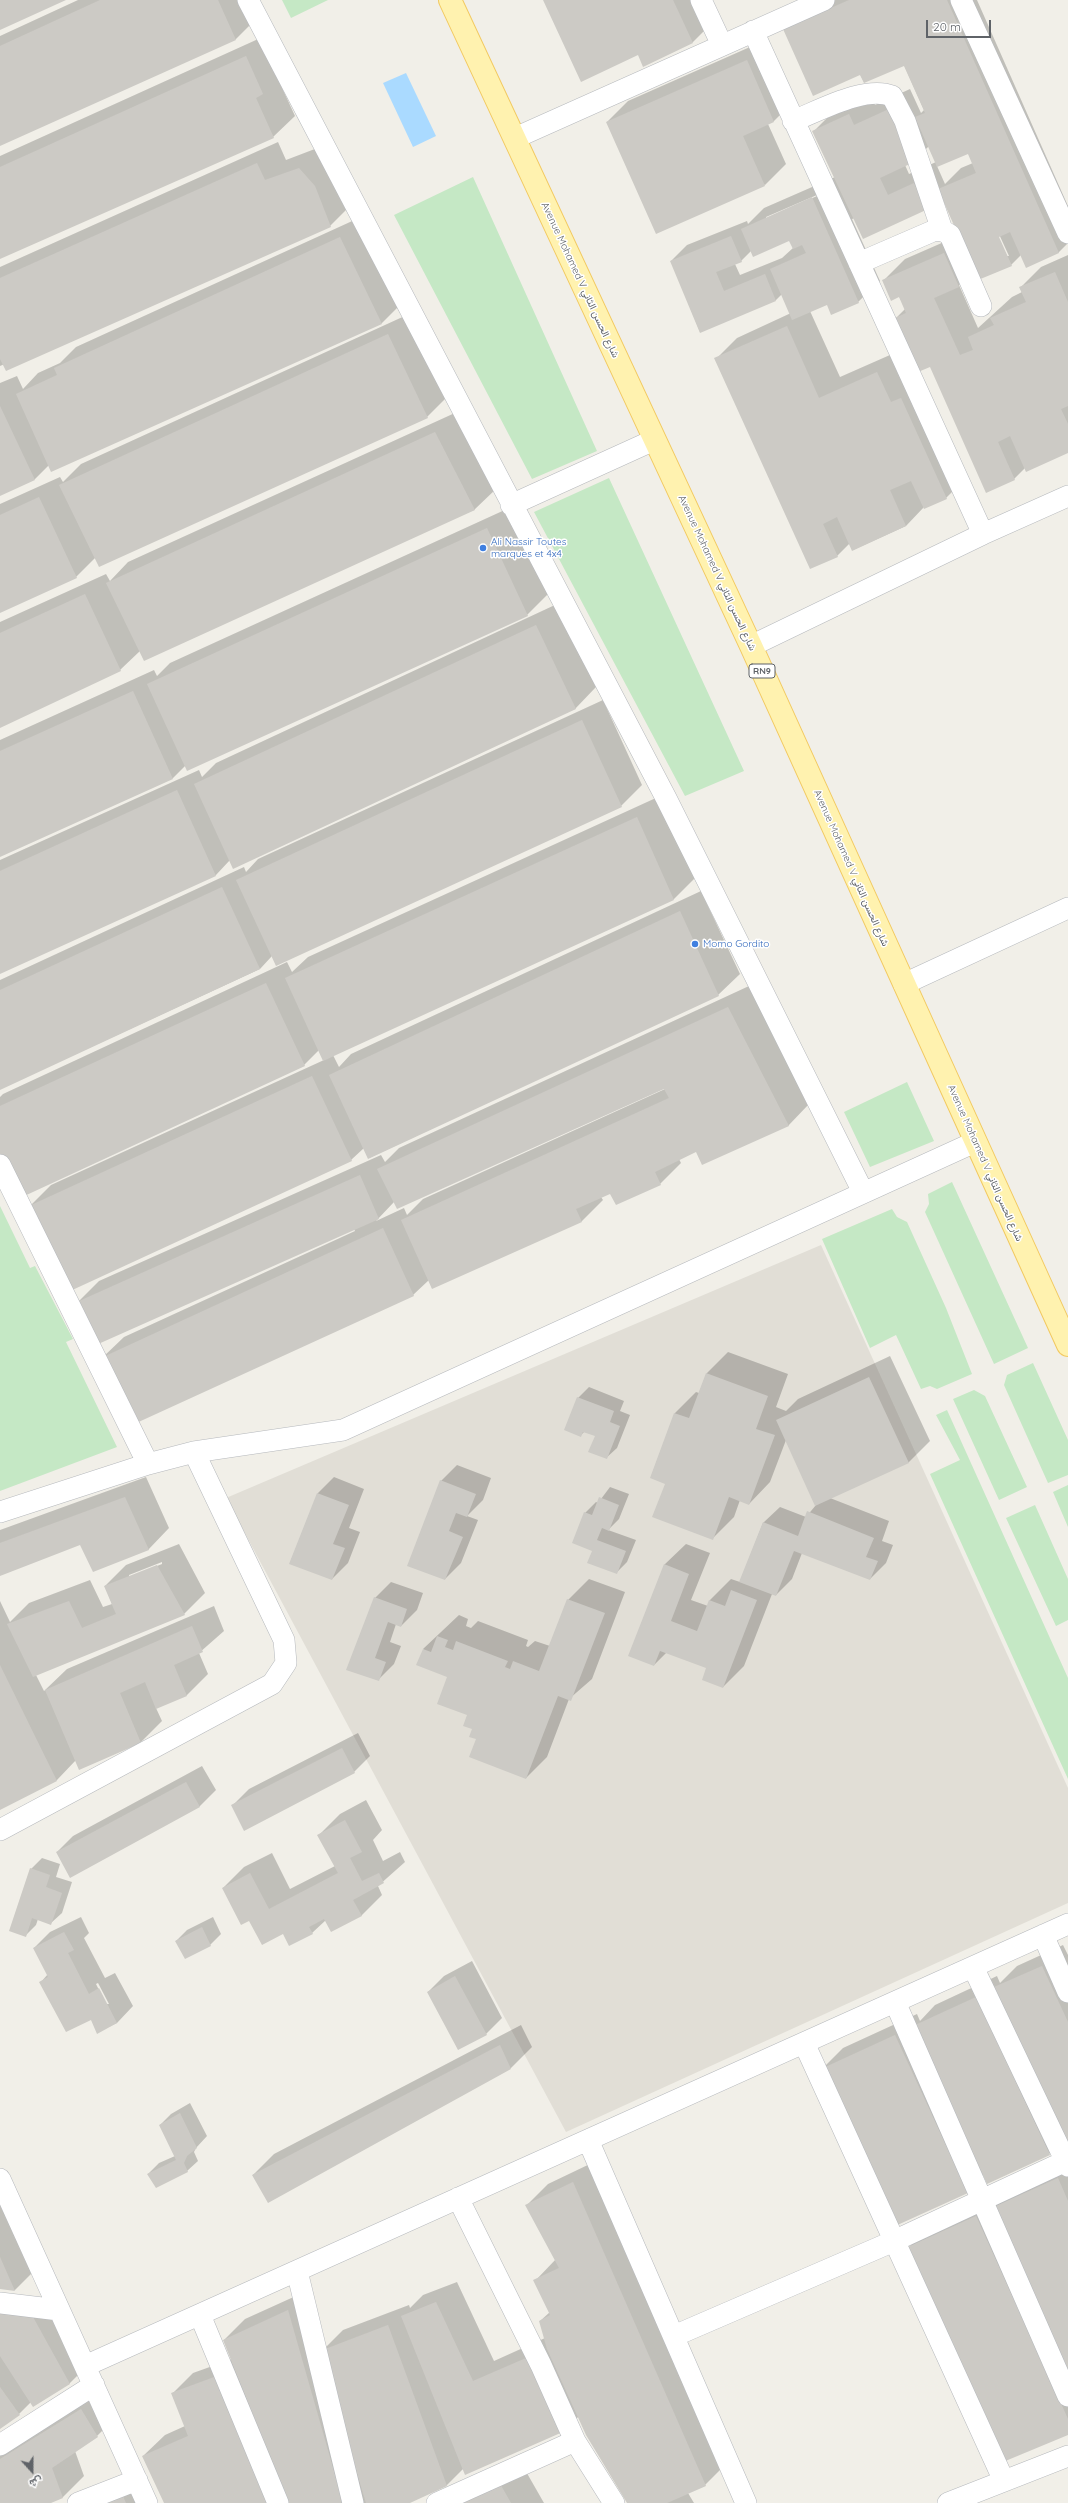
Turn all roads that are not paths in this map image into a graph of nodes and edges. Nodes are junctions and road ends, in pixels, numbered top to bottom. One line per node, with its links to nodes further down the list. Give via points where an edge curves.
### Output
1 (248, 0): 16 (street)
2 (450, 0): 9 (main road, Avenue Mohamed V شارع الحسن الثاني / RN9)
3 (701, 0): 7 (street)
4 (824, 0): 6 (street)
5 (961, 0): 11 (street)
6 (752, 31): 7 (street); 8 (street)
7 (722, 45): 9 (street)
8 (793, 121): 10 (street, via 857,96 884,92 892,96 904,121); 12 (street)
9 (514, 138): 14 (main road, Avenue Mohamed V شارع الحسن الثاني / RN9)
10 (942, 230): 12 (street, via 933,231); 13 (street, via 950,235)
11 (1068, 233)
12 (859, 263): 17 (street)
13 (981, 306)
14 (654, 440): 16 (street); 18 (main road, Avenue Mohamed V شارع الحسن الثاني / RN9)
15 (1068, 496): 17 (street)
16 (511, 505): 23 (street, via 666,798)
17 (983, 534): 18 (street)
18 (751, 646): 20 (main road, Avenue Mohamed V شارع الحسن الثاني / RN9)
19 (1068, 908): 20 (street)
20 (904, 984): 21 (main road, Avenue Mohamed V شارع الحسن الثاني / RN9)
21 (975, 1142): 23 (street); 24 (main road, Avenue Mohamed V شارع الحسن الثاني / RN9)
22 (0, 1165): 26 (street)
23 (863, 1192): 25 (street, via 343,1430)
24 (1068, 1345)
25 (194, 1452): 26 (street); 28 (street, via 284,1640 286,1663 272,1684)
26 (148, 1464): 27 (street)
27 (0, 1512)
28 (0, 1830)
29 (1068, 1924): 30 (street)
30 (1043, 1935): 31 (street); 32 (street)
31 (973, 1967): 33 (street); 36 (street)
32 (1068, 1992)
33 (895, 2002): 34 (street); 39 (street)
34 (804, 2043): 35 (street); 40 (street)
35 (588, 2140): 38 (street); 45 (street)
36 (1067, 2162): 39 (street)
37 (0, 2180): 43 (street)
38 (458, 2198): 41 (street); 49 (street, via 541,2365)
39 (982, 2200): 40 (street); 48 (street)
40 (894, 2241): 45 (street); 53 (street)
41 (297, 2271): 44 (street); 58 (street)
42 (0, 2303): 43 (street)
43 (59, 2310): 46 (street)
44 (200, 2315): 46 (street); 57 (street)
45 (674, 2336): 61 (street)
46 (85, 2366): 47 (street)
47 (94, 2385): 50 (street); 52 (street)
48 (1068, 2396)
49 (575, 2441): 59 (street); 60 (street)
50 (0, 2445)
51 (1068, 2456): 53 (street)
52 (137, 2480): 55 (street); 56 (street)
53 (1004, 2481): 54 (street)
54 (978, 2498): 62 (street)
55 (78, 2503)
56 (147, 2503)
57 (278, 2503)
58 (353, 2503)
59 (437, 2503)
60 (614, 2503)
61 (746, 2503)
62 (948, 2503)

